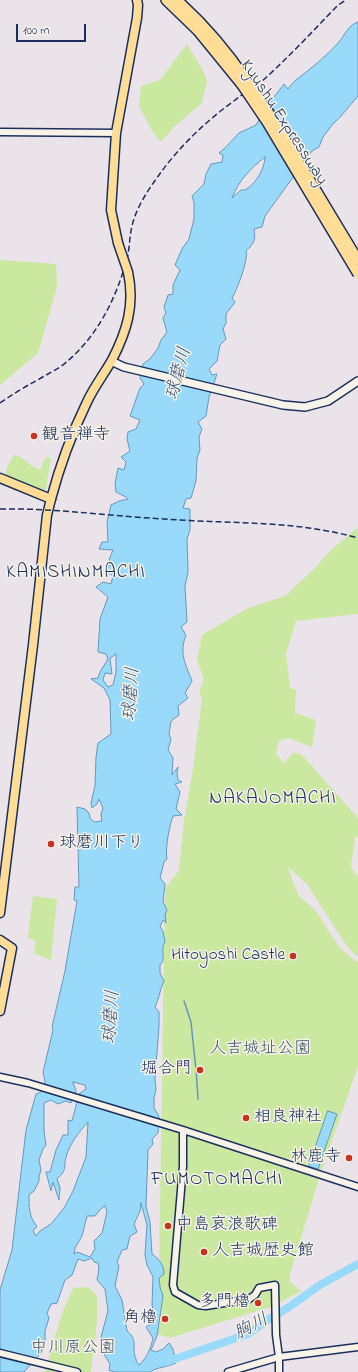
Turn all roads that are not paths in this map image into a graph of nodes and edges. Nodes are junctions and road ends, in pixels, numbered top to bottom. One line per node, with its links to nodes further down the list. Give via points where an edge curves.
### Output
1 (137, 0): 6 (main road, via 137,18)
2 (166, 0): 4 (highway, Kyushu Expressway)
3 (177, 0): 4 (highway, Kyushu Expressway, via 228,53)
4 (245, 83): 7 (highway, Kyushu Expressway, bridge, via 273,119); 8 (highway, Kyushu Expressway, bridge)
5 (0, 132): 6 (street)
6 (116, 133): 9 (main road, bridge, via 111,210 131,285 130,309 124,334)
7 (358, 260)
8 (358, 274)
9 (111, 360): 10 (main road, via 124,367 253,399 305,407 328,401); 12 (main road, via 86,404 64,456)
10 (358, 381)
11 (0, 478): 12 (main road)
12 (51, 498): 13 (main road)
13 (0, 912)
14 (0, 940): 15 (main road, via 12,948)
15 (0, 1011)
16 (0, 1077): 17 (street)
17 (183, 1130): 18 (street); 21 (street, via 183,1166 173,1285 175,1292 198,1305 206,1306 249,1299 259,1288 275,1285)
18 (358, 1187)
19 (358, 1347): 21 (street)
20 (0, 1352): 22 (street)
21 (279, 1357): 23 (street); 24 (street)
22 (77, 1372)
23 (228, 1372)
24 (279, 1372)

